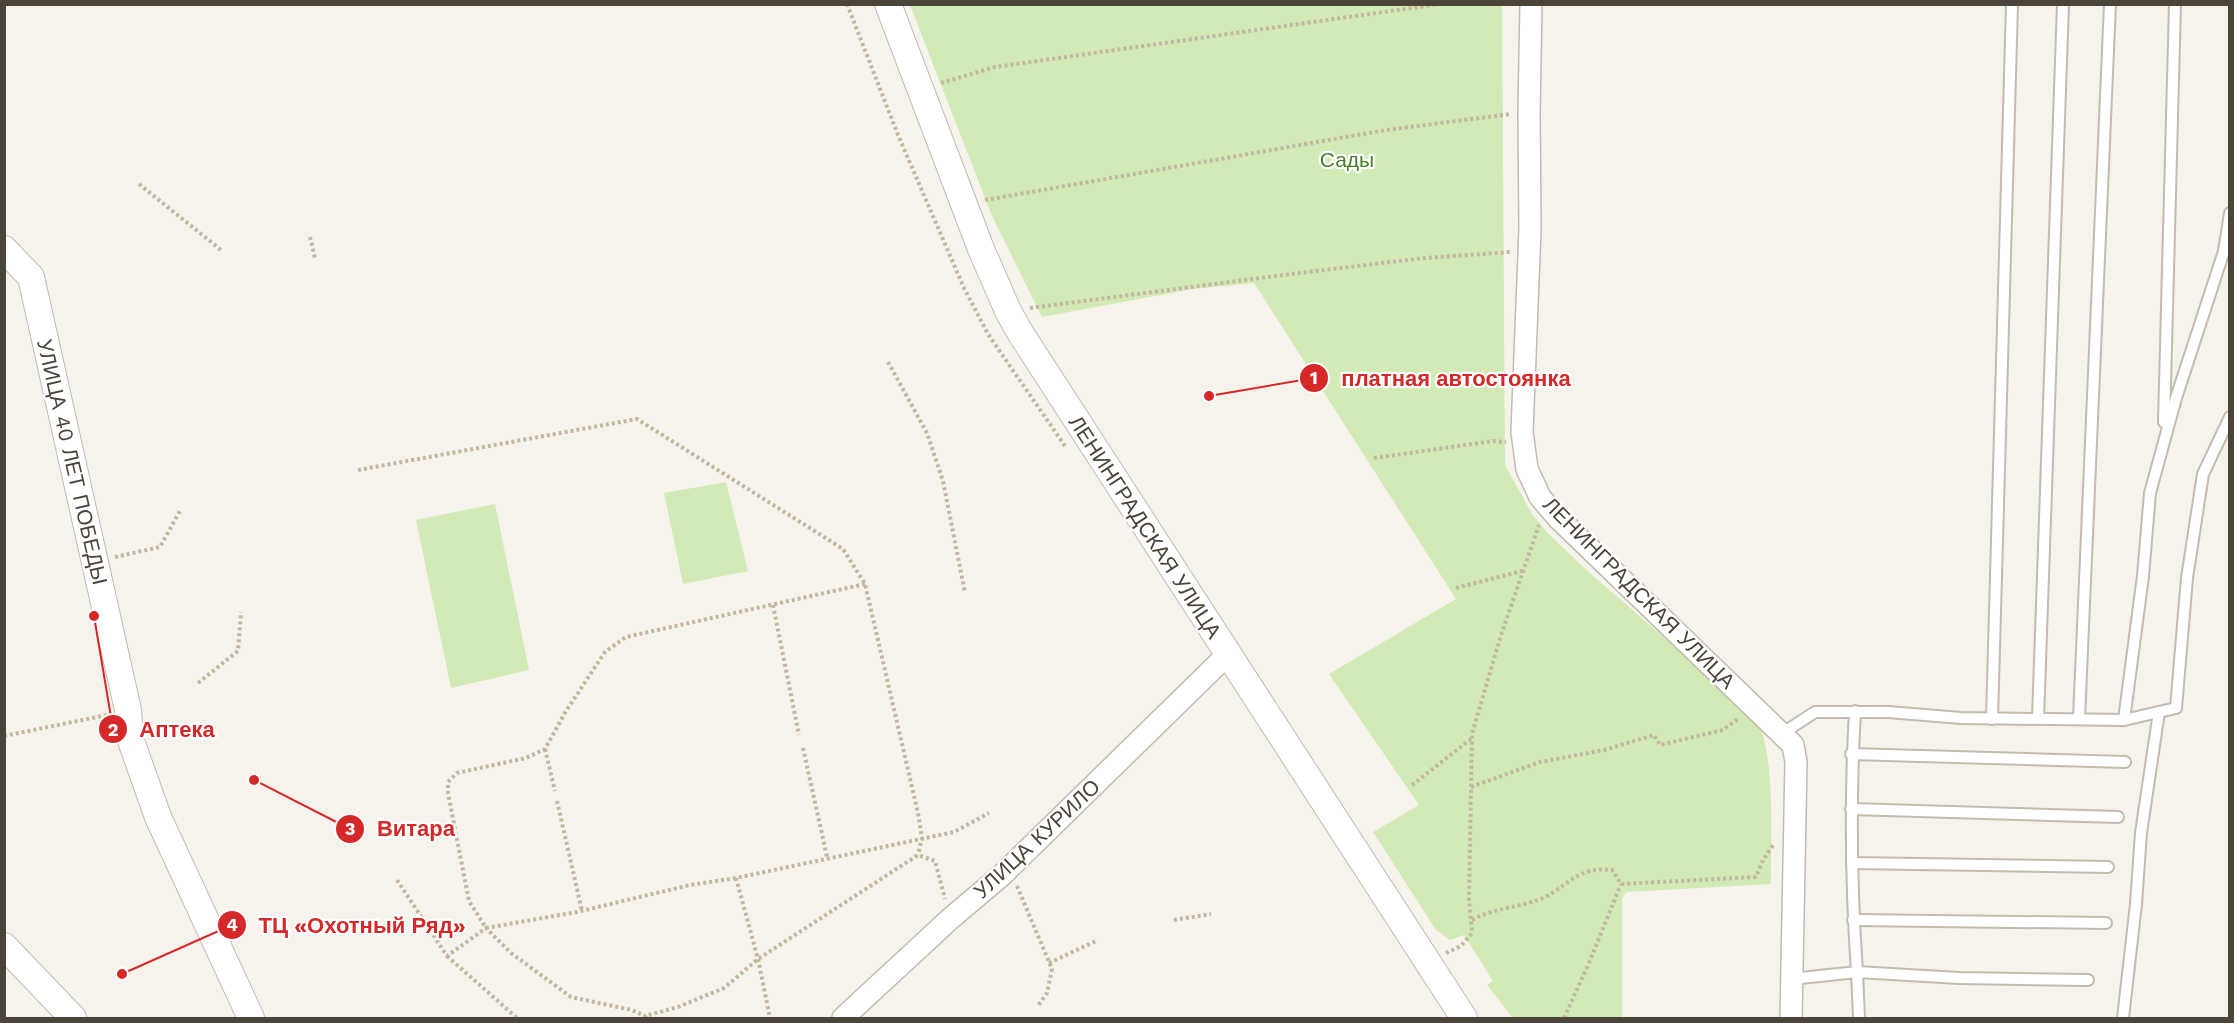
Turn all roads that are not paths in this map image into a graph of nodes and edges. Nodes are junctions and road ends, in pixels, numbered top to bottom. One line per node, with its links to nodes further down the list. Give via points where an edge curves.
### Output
1 (888, 4): 11 (street, ЛЕНИНГРАДСКАЯ УЛИЦА, via 1009,313)
2 (1531, 4): 18 (street, ЛЕНИНГРАДСКАЯ УЛИЦА, via 1529,250 1522,432 1527,469 1540,498 1558,518)
3 (2012, 4): 14 (lane)
4 (2062, 4): 15 (lane)
5 (2109, 4): 16 (lane)
6 (2175, 4): 10 (lane)
7 (2229, 213): 10 (lane, via 2224,251)
8 (4, 249): 32 (street, УЛИЦА 40 ЛЕТ ПОБЕДЫ, via 31,277 128,710 130,738 158,818)
9 (2229, 417): 13 (lane, via 2203,474 2187,578 2176,708)
10 (2164, 441): 17 (lane, via 2150,493)
11 (1227, 655): 33 (street, УЛИЦА КУРИЛО, via 1009,867); 34 (street, ЛЕНИНГРАДСКАЯ УЛИЦА)
12 (1855, 711): 14 (lane); 18 (lane, via 1815,712); 19 (lane)
13 (2159, 712): 17 (lane); 37 (lane, via 2141,833)
14 (1992, 718): 15 (lane)
15 (2038, 719): 16 (lane)
16 (2079, 719): 17 (lane)
17 (2124, 720)
18 (1783, 734): 29 (street, ЛЕНИНГРАДСКАЯ УЛИЦА, via 1793,745 1796,762)
19 (1851, 754): 20 (lane); 21 (lane)
20 (2126, 762)
21 (1851, 809): 22 (lane); 23 (lane)
22 (2118, 817)
23 (1852, 863): 24 (lane); 25 (lane)
24 (2108, 867)
25 (1853, 920): 26 (lane); 28 (lane)
26 (2106, 923)
27 (4, 946): 31 (street)
28 (1857, 972): 29 (lane); 30 (lane); 36 (lane)
29 (1791, 979): 35 (street, ЛЕНИНГРАДСКАЯ УЛИЦА)
30 (2088, 980)
31 (72, 1018)
32 (251, 1018)
33 (843, 1018)
34 (1464, 1018)
35 (1791, 1018)
36 (1859, 1018)
37 (2123, 1018)

